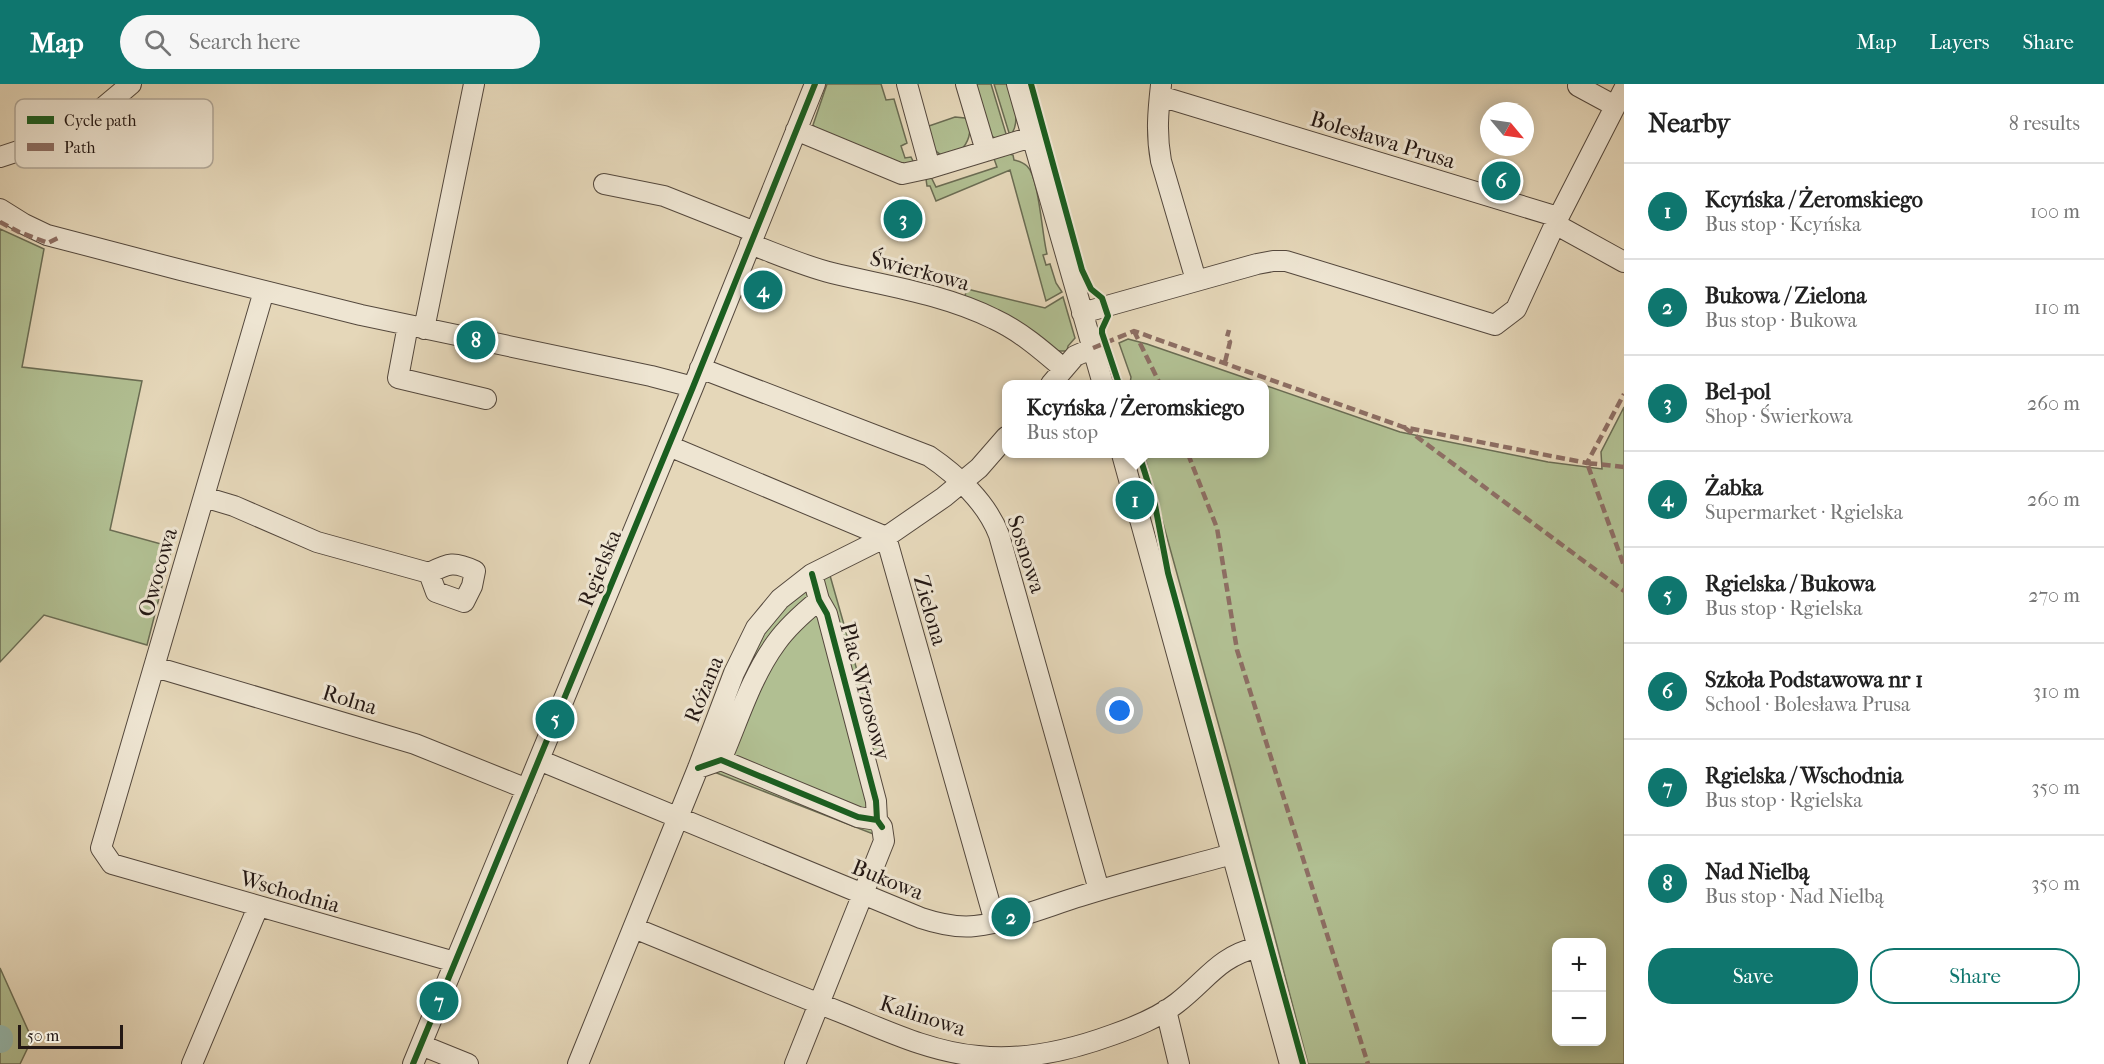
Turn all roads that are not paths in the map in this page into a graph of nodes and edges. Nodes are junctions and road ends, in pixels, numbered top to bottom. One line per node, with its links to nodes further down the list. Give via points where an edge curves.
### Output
1 (131, 84): 10 (street)
2 (474, 84): 25 (street)
3 (814, 84): 11 (street, Rgielska)
4 (907, 84): 16 (street)
5 (966, 84): 13 (street)
6 (1017, 84): 12 (street)
7 (1578, 86): 9 (street)
8 (1160, 90): 19 (street, Bolesława Prusa); 22 (street, via 1156,130 1161,161)
9 (1619, 98): 19 (street)
10 (113, 99)
11 (796, 130): 16 (street, via 902,174); 20 (street, Rgielska)
12 (1032, 137): 13 (street); 24 (street)
13 (986, 151): 16 (street)
14 (15, 152): 15 (street)
15 (0, 157)
16 (930, 168)
17 (604, 184): 20 (street, Świerkowa, via 664,196)
18 (0, 209): 23 (street, via 46,235)
19 (1556, 221): 21 (street, Bolesława Prusa); 22 (street, via 1516,309 1495,325 1287,261 1273,261)
20 (753, 238): 27 (street, Rgielska); 28 (street, Świerkowa, via 811,267 968,307 1022,335)
21 (1624, 262)
22 (1204, 283): 24 (street)
23 (264, 291): 25 (street); 37 (street, Owocowa)
24 (1082, 313): 26 (street)
25 (416, 327): 31 (street); 32 (street, via 398,378)
26 (1092, 348): 28 (street, via 1075,356); 30 (street)
27 (700, 368): 31 (street, Rgielska); 36 (street, Sosnowa, via 929,456)
28 (1064, 369): 29 (street)
29 (1054, 380)
30 (1102, 380)
31 (693, 387): 34 (street, Rgielska)
32 (486, 399)
33 (1002, 442): 36 (street, Różana)
34 (669, 446): 38 (street); 43 (street, Rgielska)
35 (1123, 458): 49 (street)
36 (962, 483): 38 (street, Różana); 51 (street, Sosnowa, via 988,513 999,535)
37 (204, 497): 39 (street, via 317,542); 42 (street, Owocowa)
38 (886, 537): 40 (street, Różana); 54 (street, Zielona)
39 (429, 573)
40 (812, 574): 41 (street, Plac Wrzosowy); 45 (street, Różana, via 780,599 756,628 734,673)
41 (819, 600): 44 (street, Plac Wrzosowy, via 796,619 759,670); 48 (street, Plac Wrzosowy, via 827,614)
42 (155, 667): 46 (street, Rolna, via 415,744); 50 (street, Owocowa, via 101,848)
43 (539, 760): 46 (street, Rgielska); 47 (street, Bukowa)
44 (721, 760): 45 (street); 48 (street)
45 (698, 768): 47 (street, Różana)
46 (527, 789): 57 (street, Rgielska)
47 (677, 819): 52 (street, Bukowa); 55 (street, Różana)
48 (880, 824): 52 (street, Plac Wrzosowy, via 884,841)
49 (1232, 854): 51 (street, Bukowa); 56 (street)
50 (112, 864): 53 (street, Wschodnia)
51 (1099, 890): 54 (street, Bukowa)
52 (864, 895): 54 (street, Bukowa, via 939,924 973,926); 58 (street, Plac Wrzosowy)
53 (258, 907): 57 (street, Wschodnia); 61 (street)
54 (995, 922)
55 (634, 928): 58 (street, Kalinowa); 64 (street, Różana)
56 (1258, 947): 59 (street, Kalinowa, via 1225,960); 67 (street)
57 (455, 962): 60 (street, Rgielska)
58 (819, 1004): 59 (street, Kalinowa, via 943,1051 1014,1057 1081,1044 1141,1024); 65 (street, Plac Wrzosowy)
59 (1166, 1010): 66 (street)
60 (421, 1044): 62 (street, Rgielska); 63 (street)
61 (192, 1064)
62 (413, 1064)
63 (468, 1064)
64 (578, 1064)
65 (795, 1064)
66 (1179, 1064)
67 (1290, 1064)

